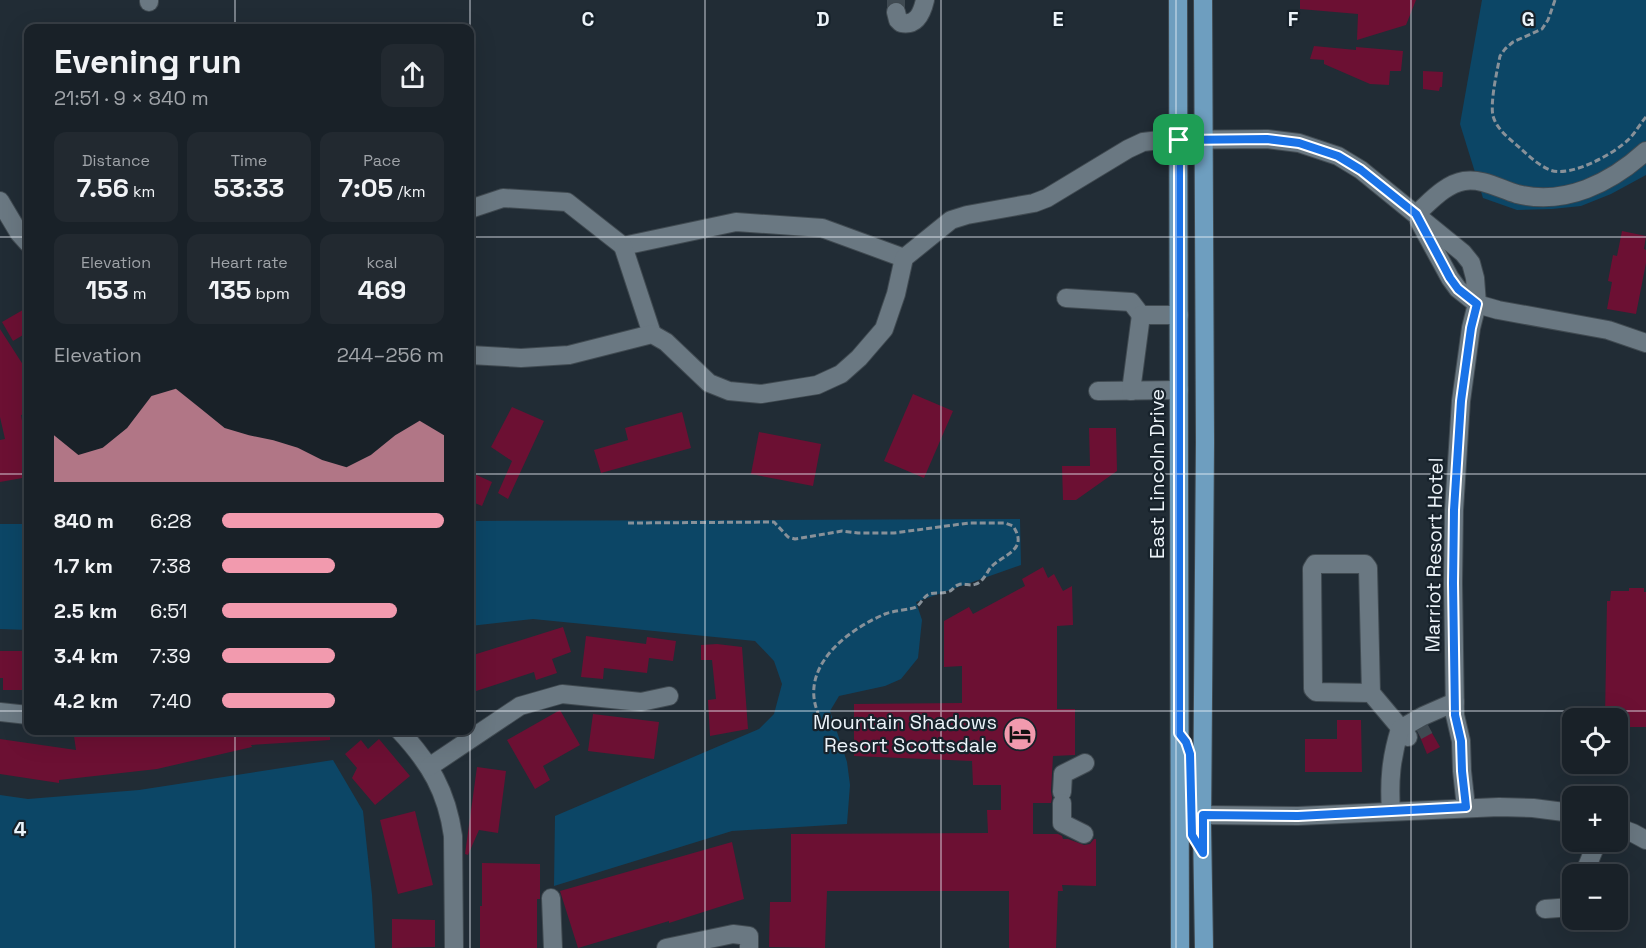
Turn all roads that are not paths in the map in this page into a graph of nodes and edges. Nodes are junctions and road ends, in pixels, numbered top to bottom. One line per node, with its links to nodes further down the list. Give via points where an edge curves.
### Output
1 (925, 0): 4 (street, via 919,17 912,22 901,23)
2 (1178, 0): 5 (main road, East Lincoln Drive)
3 (1203, 0): 6 (main road)
4 (896, 12)
5 (1179, 140): 6 (street, Marriot Resort Hotel); 13 (street, Marriot Resort Hotel, via 1143,142 1034,203 951,220); 17 (main road, East Lincoln Drive)
6 (1204, 140): 10 (street, Marriot Resort Hotel, via 1267,139 1299,143 1338,156); 25 (main road)
7 (1646, 151): 10 (street, via 1599,184 1576,193 1531,197 1484,182 1463,181 1445,189)
8 (0, 201): 11 (street)
9 (474, 207): 12 (street, via 503,198 567,202)
10 (1416, 214): 15 (street, via 1450,278); 15 (street, Marriot Resort Hotel, via 1471,264)
11 (24, 239)
12 (623, 246): 13 (street, via 736,222 822,228); 18 (street)
13 (904, 258): 18 (street, via 884,328 859,358 840,374 817,385 761,394 729,391 709,383 666,342)
14 (1066, 298): 16 (street, via 1131,302)
15 (1477, 304): 19 (street, via 1608,330); 28 (street, Marriot Resort Hotel, via 1461,401 1455,499)
16 (1141, 315): 17 (street); 23 (street)
17 (1179, 315): 21 (main road, East Lincoln Drive)
18 (652, 334): 20 (street, via 569,355)
19 (1646, 343)
20 (474, 355)
21 (1179, 390): 23 (street); 24 (main road, East Lincoln Drive)
22 (1098, 391): 23 (street)
23 (1131, 391)
24 (1179, 442): 25 (main road); 32 (main road, East Lincoln Drive)
25 (1205, 442): 39 (main road)
26 (1371, 693): 26 (street, via 1313,689 1312,569 1316,564 1365,564 1368,568); 31 (street)
27 (669, 696): 35 (street, via 641,702 562,694 520,706)
28 (1455, 709): 31 (street); 31 (street, via 1432,712); 36 (street, Marriot Resort Hotel)
29 (0, 712): 30 (street)
30 (24, 715)
31 (1413, 730): 37 (street, via 1392,758)
32 (1179, 733): 43 (main road, via 1190,754 1192,835); 51 (main road, East Lincoln Drive)
33 (403, 735): 35 (street)
34 (1085, 763): 41 (street, via 1063,774 1062,798 1062,824)
35 (429, 766): 47 (street, via 445,798 452,828)
36 (1466, 807): 37 (street); 38 (street)
37 (1391, 811): 39 (street, via 1298,816)
38 (1562, 812)
39 (1203, 815): 43 (main road)
40 (1628, 831): 42 (street)
41 (1084, 834)
42 (1646, 840)
43 (1203, 853): 52 (main road)
44 (551, 898): 48 (street)
45 (1562, 908): 46 (street)
46 (1545, 909)
47 (454, 948)
48 (553, 948)
49 (666, 948): 50 (street, via 733,934 749,936)
50 (749, 948)
51 (1180, 948)
52 (1204, 948)

